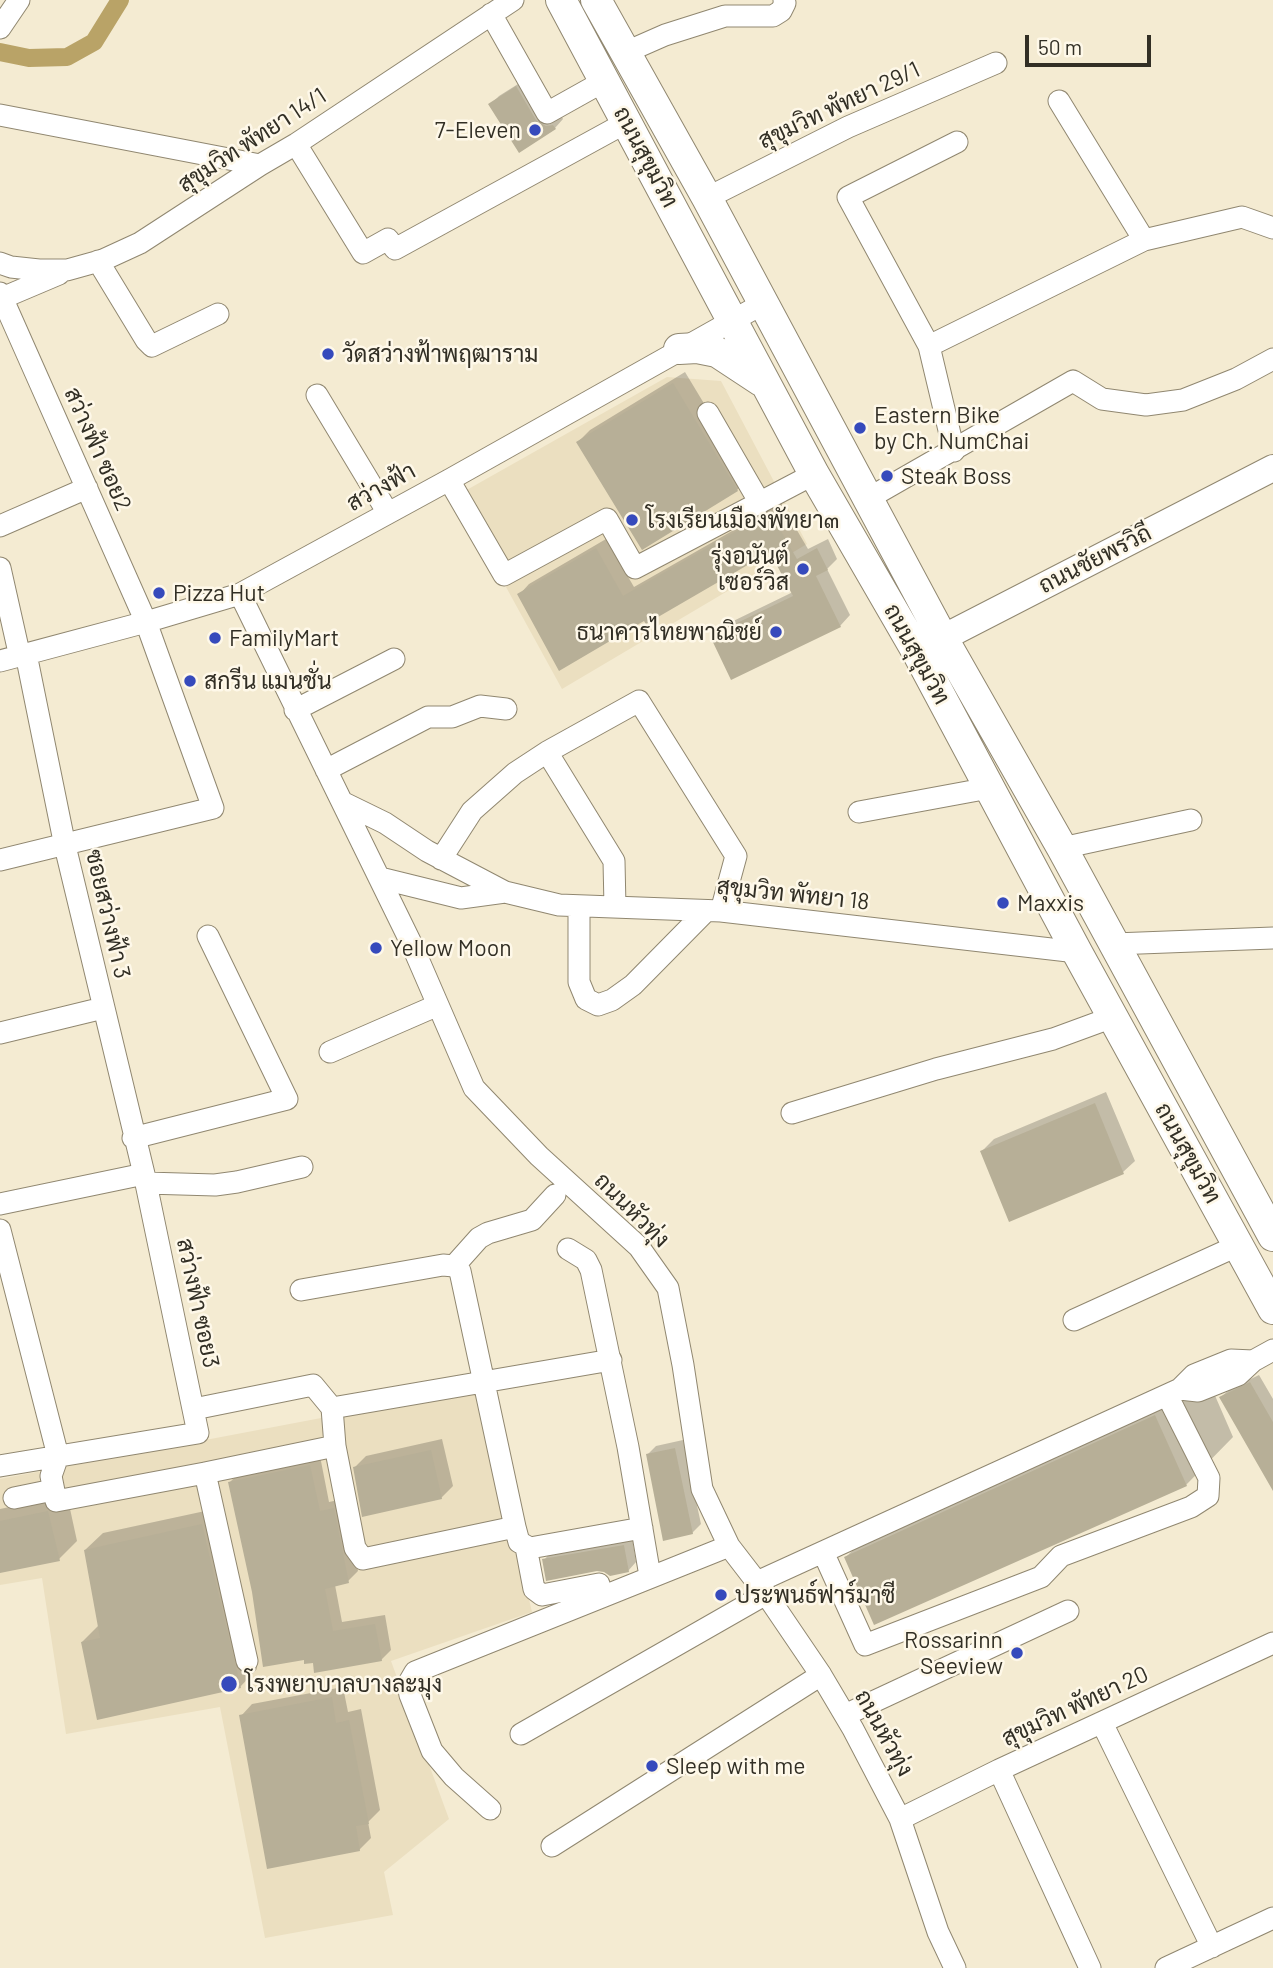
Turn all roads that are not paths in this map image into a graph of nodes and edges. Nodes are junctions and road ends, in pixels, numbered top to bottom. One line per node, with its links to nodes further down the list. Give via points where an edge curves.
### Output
1 (19, 0): 7 (street)
2 (513, 0): 6 (street, สุขุมวิท พัทยา 14/1)
3 (561, 0): 10 (highway, ถนนสุขุมวิท)
4 (596, 0): 8 (highway, ถนนสุขุมวิท)
5 (784, 0): 8 (street, via 781,11 773,16 725,16)
6 (491, 14): 10 (street, via 547,113); 15 (street, สุขุมวิท พัทยา 14/1)
7 (0, 28)
8 (624, 52): 19 (highway, ถนนสุขุมวิท)
9 (996, 63): 19 (street, สุขุมวิท พัทยา 29/1, via 848,127)
10 (606, 80): 13 (highway, ถนนสุขุมวิท)
11 (1059, 101): 21 (street)
12 (0, 115): 16 (street)
13 (627, 121): 15 (street, via 396,249 388,239 363,253); 28 (highway, ถนนสุขุมวิท)
14 (957, 142): 29 (street, via 848,197)
15 (296, 144): 17 (street, สุขุมวิท พัทยา 14/1)
16 (216, 156): 17 (street); 18 (street, via 227,170)
17 (260, 164): 18 (street, สุขุมวิท พัทยา 14/1)
18 (222, 189): 22 (street, สุขุมวิท พัทยา 14/1, via 140,243)
19 (707, 198): 26 (highway, ถนนสุขุมวิท)
20 (1273, 228): 21 (street, via 1242,217)
21 (1144, 240): 29 (street)
22 (98, 261): 24 (street, สุขุมวิท พัทยา 14/1); 27 (street, via 152,346)
23 (0, 263): 24 (street, สุขุมวิท พัทยา 14/1)
24 (67, 270): 25 (street)
25 (1, 297): 39 (street, สว่างฟ้า ซอย2)
26 (764, 303): 28 (street, สว่างฟ้า); 40 (highway, ถนนสุขุมวิท)
27 (218, 314)
28 (732, 321): 30 (street, สว่างฟ้า); 32 (highway, ถนนสุขุมวิท)
29 (929, 346): 35 (street)
30 (679, 349): 32 (highway, via 718,352); 38 (street, สว่างฟ้า)
31 (1273, 359): 35 (street, via 1183,400 1146,405 1102,400 1073,381)
32 (766, 385): 37 (highway, ถนนสุขุมวิท)
33 (317, 395): 42 (street)
34 (708, 413): 41 (street)
35 (954, 451): 40 (street)
36 (1273, 468): 47 (main road, ถนนชัยพรวิถี)
37 (814, 474): 41 (street); 47 (highway, ถนนสุขุมวิท)
38 (449, 480): 41 (street, via 504,575 607,519 635,568); 42 (street, สว่างฟ้า)
39 (87, 488): 43 (street); 46 (street, สว่างฟ้า ซอย2)
40 (869, 498): 47 (highway, ถนนสุขุมวิท)
41 (760, 503)
42 (388, 513): 45 (street, สว่างฟ้า)
43 (0, 526)
44 (0, 568): 48 (street, ซอยสว่างฟ้า 3)
45 (240, 594): 46 (street, สว่างฟ้า); 51 (street, ถนนหัวทุ่ง)
46 (146, 622): 48 (street, สว่างฟ้า); 58 (street, สว่างฟ้า ซอย2, via 213,808)
47 (930, 645): 54 (highway, ถนนสุขุมวิท); 59 (highway, ถนนสุขุมวิท)
48 (15, 657): 58 (street, ซอยสว่างฟ้า 3)
49 (394, 659): 51 (street)
50 (506, 709): 53 (street, via 481,706 452,717 428,717)
51 (295, 710): 53 (street, ถนนหัวทุ่ง)
52 (547, 752): 60 (street, via 472,811); 65 (street, via 614,861); 66 (street, via 639,701 736,856)
53 (326, 770): 55 (street, ถนนหัวทุ่ง)
54 (989, 788): 56 (street); 70 (highway, ถนนสุขุมวิท)
55 (342, 802): 60 (street, สุขุมวิท พัทยา 18); 62 (street, ถนนหัวทุ่ง)
56 (859, 812)
57 (1191, 820): 59 (street)
58 (65, 846): 61 (street); 72 (street, ซอยสว่างฟ้า 3)
59 (1062, 848): 69 (highway, ถนนสุขุมวิท)
60 (441, 859): 63 (street, สุขุมวิท พัทยา 18)
61 (0, 860)
62 (380, 878): 63 (street, สุขุมวิท พัทยา 18, via 461,898); 71 (street, ถนนหัวทุ่ง)
63 (505, 892): 64 (street, สุขุมวิท พัทยา 18)
64 (579, 906): 65 (street, สุขุมวิท พัทยา 18); 66 (street, via 579,982 586,999 598,1005 632,985)
65 (615, 908): 66 (street, สุขุมวิท พัทยา 18)
66 (713, 911): 70 (street, สุขุมวิท พัทยา 18)
67 (208, 936): 77 (street, via 287,1099)
68 (1273, 938): 69 (street)
69 (1114, 944): 83 (highway, ถนนสุขุมวิท)
70 (1077, 952): 73 (highway, ถนนสุขุมวิท)
71 (438, 1005): 75 (street); 104 (street, ถนนหัวทุ่ง, via 474,1088 539,1156 639,1247 668,1288 702,1489)
72 (103, 1008): 74 (street); 77 (street, ซอยสว่างฟ้า 3)
73 (1113, 1017): 76 (street, via 1053,1040 936,1069); 84 (highway, ถนนสุขุมวิท)
74 (0, 1033)
75 (330, 1052)
76 (792, 1114)
77 (134, 1138): 79 (street, ซอยสว่างฟ้า 3)
78 (302, 1167): 79 (street, via 215,1185)
79 (145, 1179): 81 (street); 95 (street, สว่างฟ้า ซอย3)
80 (555, 1195): 86 (street, via 532,1220 479,1238)
81 (0, 1204)
82 (0, 1230): 97 (street)
83 (1273, 1236)
84 (1239, 1245): 88 (highway, ถนนสุขุมวิท); 89 (street)
85 (568, 1249): 91 (street, via 589,1264)
86 (454, 1266): 87 (street); 92 (street, via 463,1280)
87 (301, 1290)
88 (1273, 1309)
89 (1074, 1320)
90 (1273, 1350): 93 (street, via 1238,1375 1198,1391)
91 (611, 1360): 92 (street); 103 (street)
92 (485, 1383): 94 (street); 102 (street)
93 (1173, 1392): 106 (street); 106 (street, via 1209,1478 1208,1496 1191,1507 1061,1556 1041,1577 865,1645)
94 (332, 1408): 95 (street, via 313,1385); 96 (street)
95 (194, 1409): 97 (street, สว่างฟ้า ซอย3, via 198,1433)
96 (335, 1446): 99 (street); 102 (street, via 355,1549 363,1559)
97 (58, 1456): 98 (street); 100 (street, via 51,1476)
98 (0, 1466)
99 (205, 1473): 100 (street); 112 (street)
100 (55, 1496): 101 (street)
101 (14, 1498)
102 (515, 1527): 105 (street, via 519,1542)
103 (642, 1528): 105 (street); 107 (street)
104 (729, 1546): 107 (street); 109 (street, ถนนหัวทุ่ง)
105 (526, 1547): 108 (street, via 534,1588 542,1595)
106 (823, 1552): 109 (street)
107 (650, 1576): 118 (street, via 424,1667 410,1678 410,1695 432,1751)
108 (599, 1584)
109 (761, 1588): 113 (street, ถนนหัวทุ่ง); 116 (street)
110 (1068, 1611): 114 (street)
111 (1273, 1643): 115 (street, สุขุมวิท พัทยา 20)
112 (247, 1661)
113 (821, 1675): 114 (street, ถนนหัวทุ่ง); 120 (street)
114 (845, 1715): 119 (street, ถนนหัวทุ่ง)
115 (1102, 1723): 117 (street, สุขุมวิท พัทยา 20); 122 (street)
116 (521, 1734)
117 (999, 1770): 119 (street, สุขุมวิท พัทยา 20); 124 (street)
118 (490, 1809)
119 (900, 1819): 123 (street, ถนนหัวทุ่ง)
120 (552, 1846)
121 (1273, 1918): 122 (street)
122 (1212, 1947): 125 (street)
123 (955, 1968)
124 (1090, 1968)
125 (1166, 1968)

